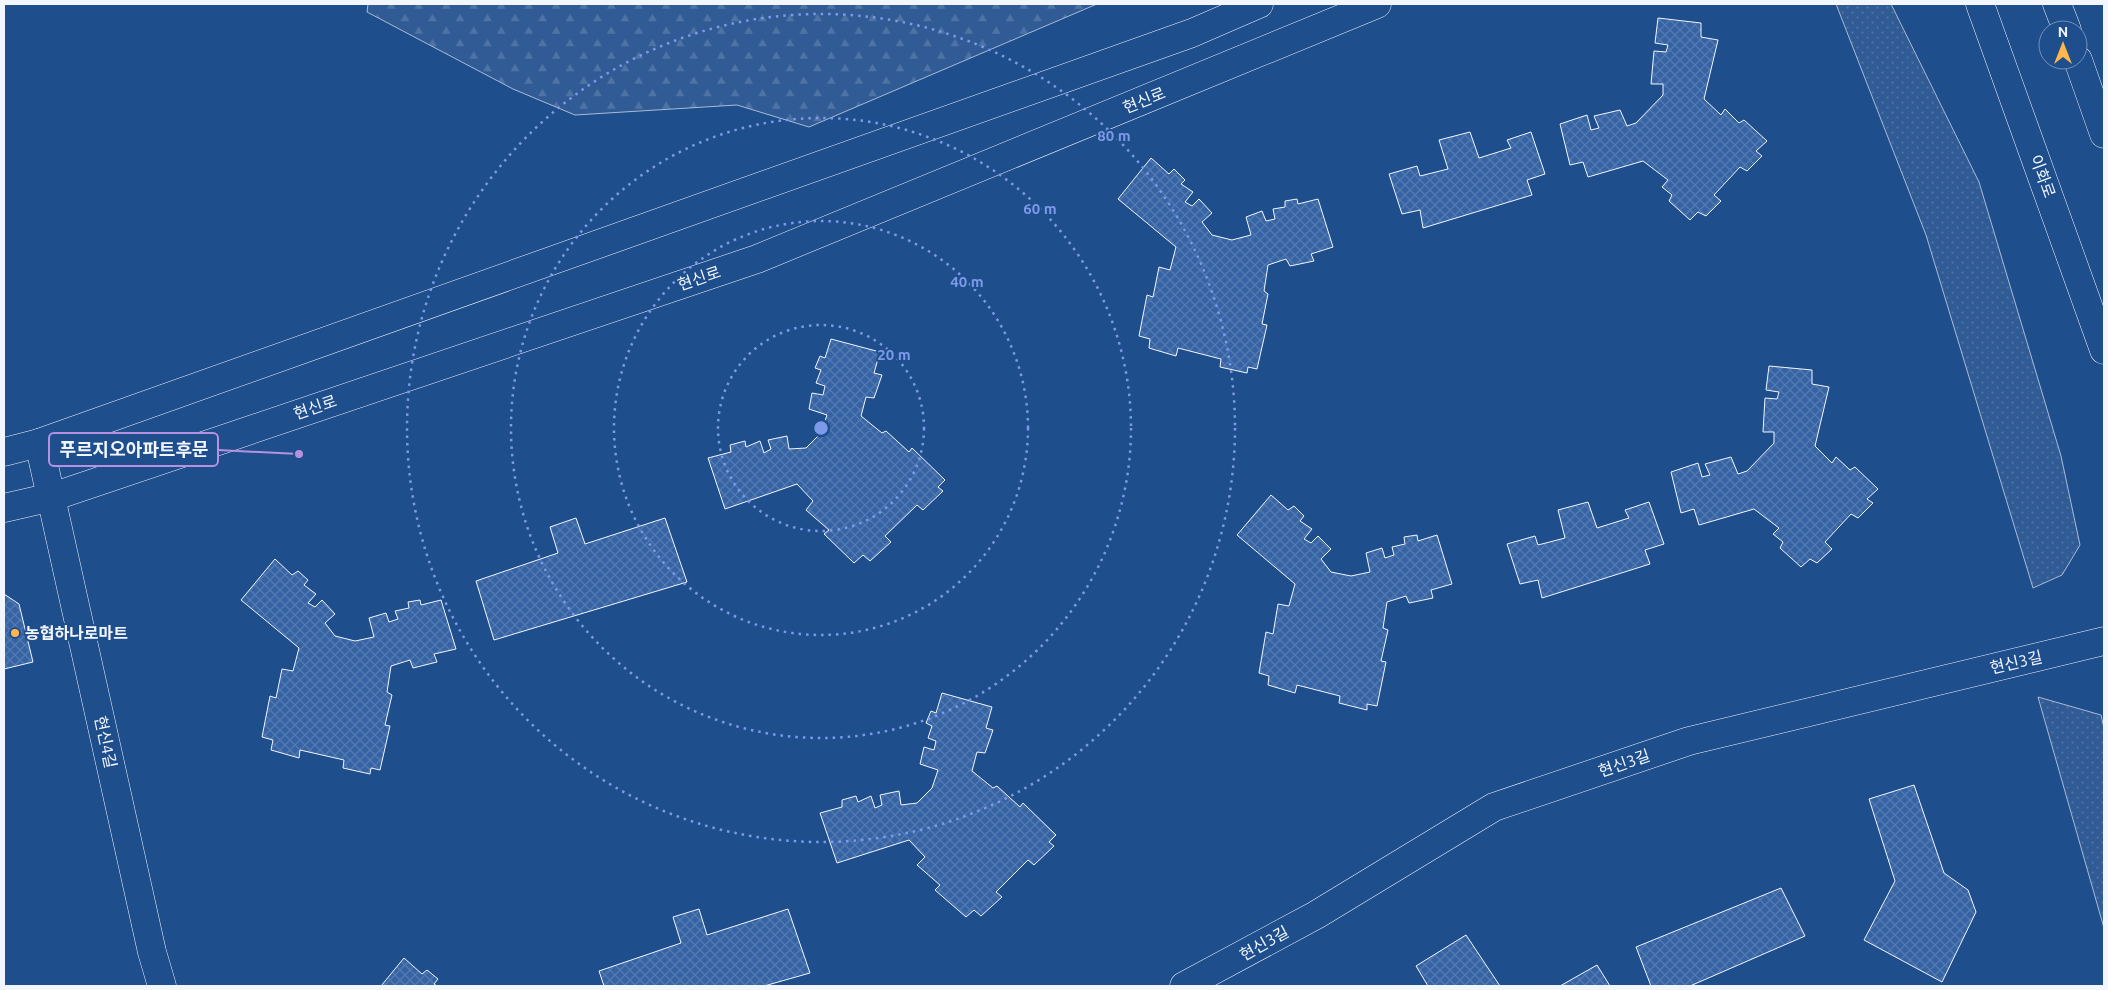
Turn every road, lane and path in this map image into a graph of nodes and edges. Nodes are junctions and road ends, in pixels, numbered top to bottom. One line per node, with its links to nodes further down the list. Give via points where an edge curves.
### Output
1 (1259, 4): 9 (street, via 1192,33)
2 (1377, 4): 11 (street, 현신로, via 757,259)
3 (1980, 4): 8 (street, 이화로)
4 (2057, 4): 5 (street)
5 (2063, 20)
6 (2082, 70): 7 (street)
7 (2104, 134)
8 (2104, 350)
9 (39, 443): 10 (street); 11 (street, 현신4길)
10 (4, 452)
11 (52, 496): 12 (street, 현신로); 14 (street, 현신4길)
12 (4, 508)
13 (2104, 641): 15 (street, 현신3길, via 1689,741 1494,807 1316,914)
14 (162, 986)
15 (1184, 986)

